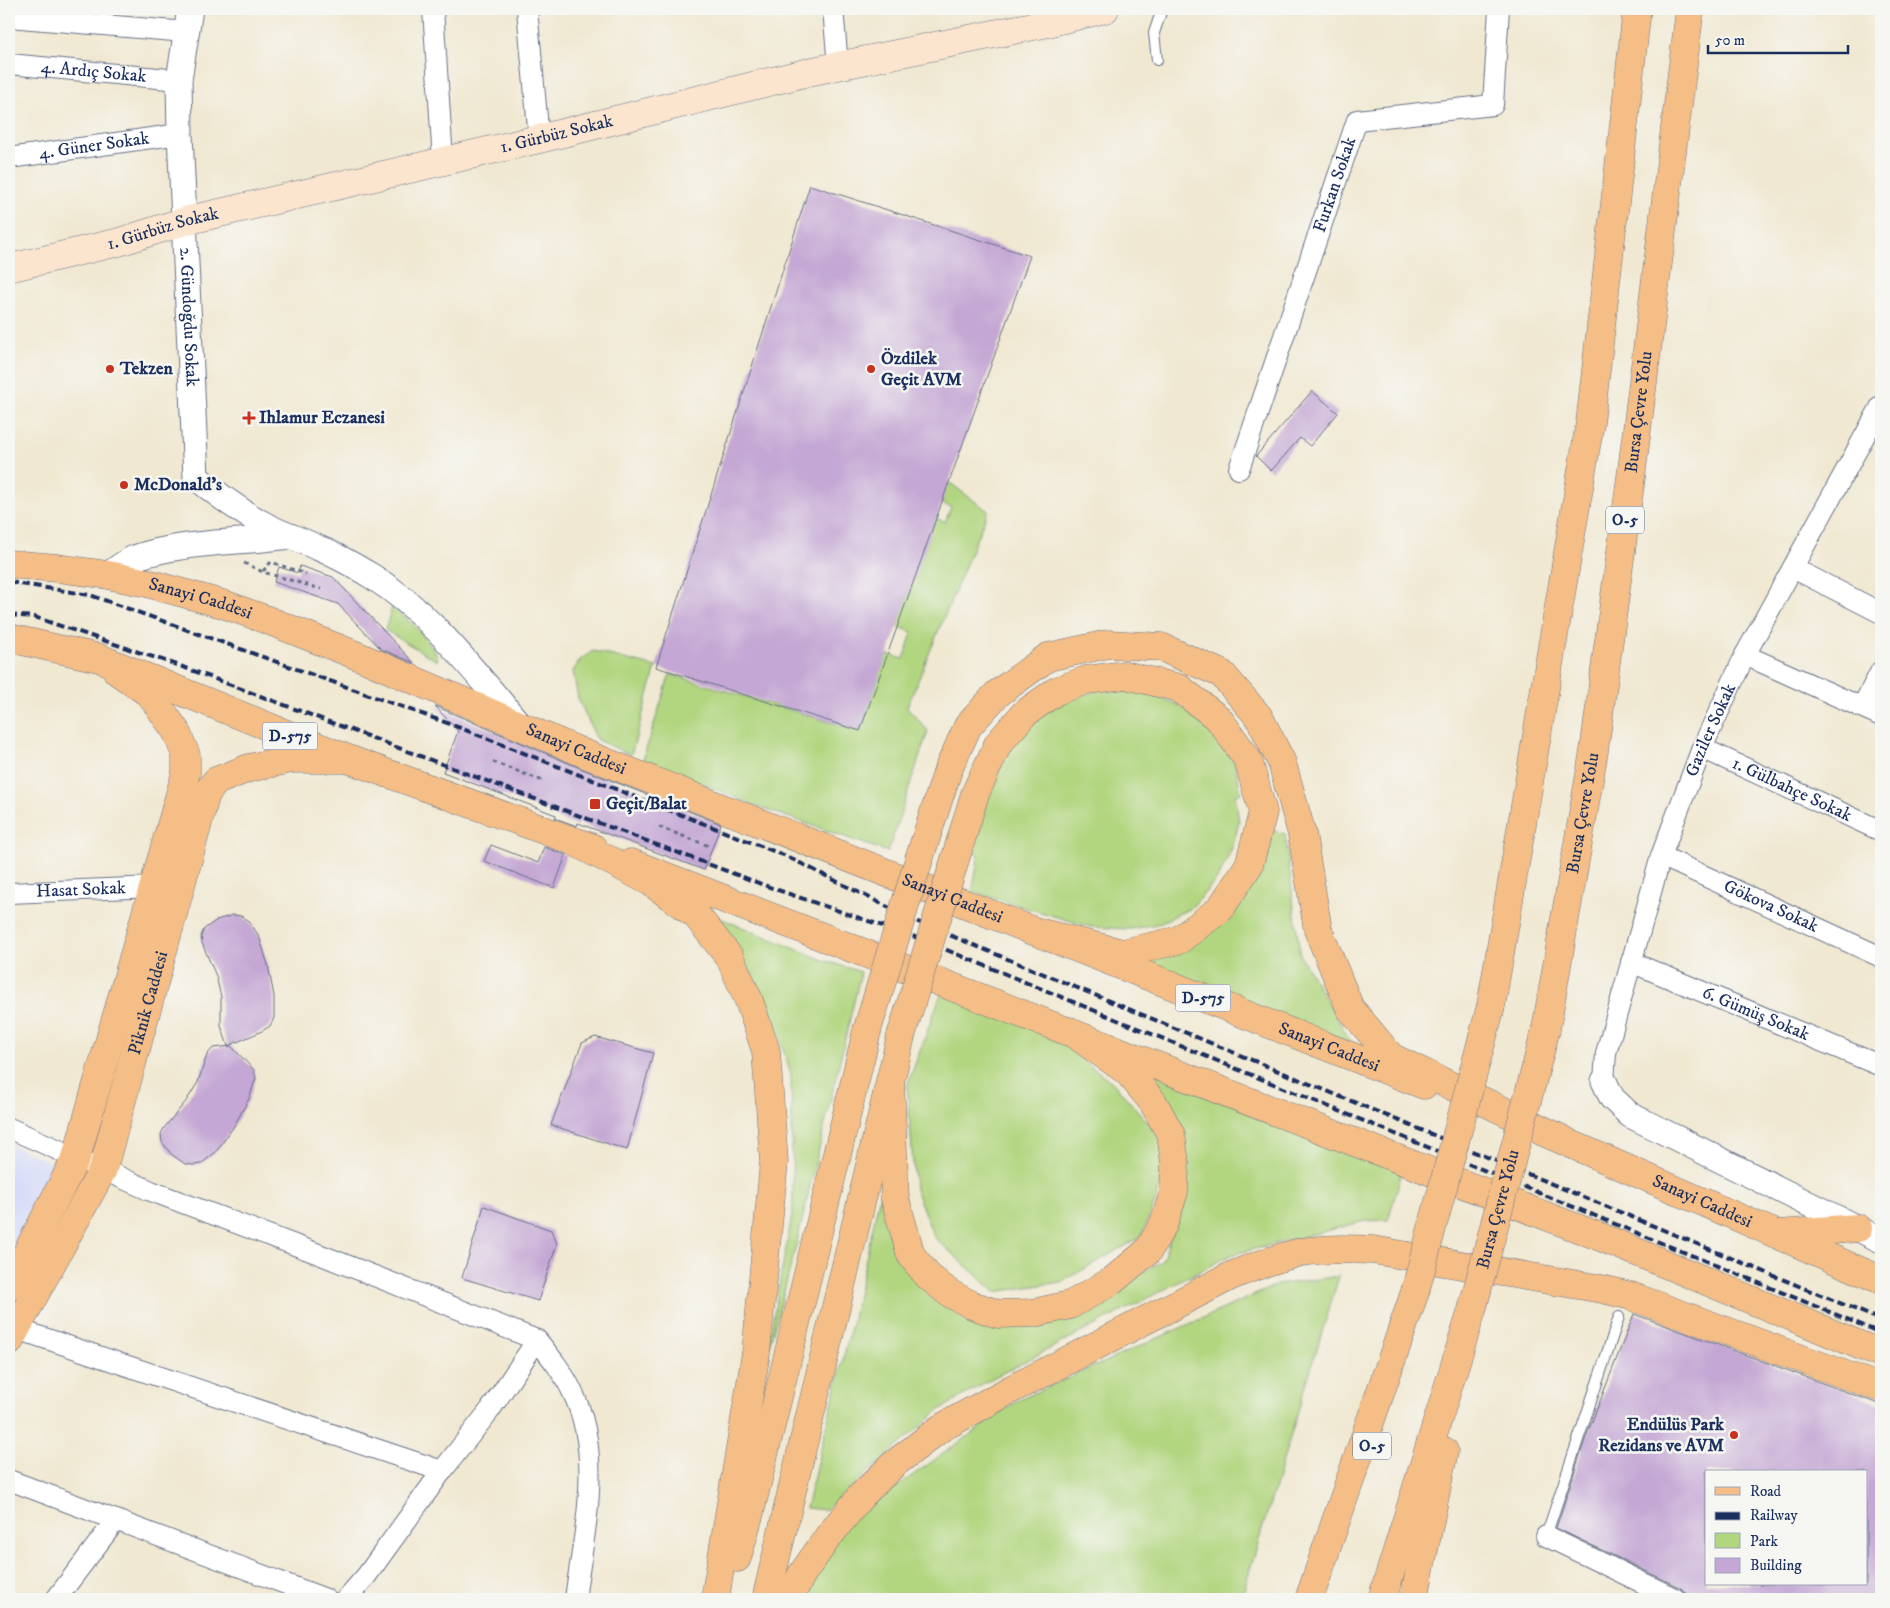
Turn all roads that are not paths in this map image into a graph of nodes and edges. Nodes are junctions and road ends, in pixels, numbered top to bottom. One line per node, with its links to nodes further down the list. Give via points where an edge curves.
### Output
1 (433, 9): 18 (street)
2 (527, 9): 16 (street)
3 (834, 9): 13 (street)
4 (1105, 9): 13 (main road, 1. Gürbüz Sokak)
5 (1162, 9): 11 (lane, via 1154,32)
6 (1499, 9): 23 (street, Furkan Sokak, via 1493,105 1357,120)
7 (1637, 9): 58 (main road, O-5, bridge, via 1590,424 1491,1006)
8 (1690, 9): 59 (main road, Bursa Çevre Yolu / O-5, bridge, via 1594,751 1546,1029)
9 (9, 17): 10 (street)
10 (188, 20): 14 (street, 2. Gündoğdu Sokak)
11 (1157, 60)
12 (9, 64): 14 (street, 4. Ardıç Sokak)
13 (838, 65): 16 (main road, 1. Gürbüz Sokak)
14 (179, 80): 15 (street, 2. Gündoğdu Sokak)
15 (180, 134): 17 (street, 4. Güner Sokak); 19 (street, 2. Gündoğdu Sokak)
16 (539, 139): 18 (main road, 1. Gürbüz Sokak)
17 (9, 158)
18 (443, 160): 19 (main road, 1. Gürbüz Sokak)
19 (185, 222): 20 (main road, 1. Gürbüz Sokak, via 119,242); 24 (street, 2. Gündoğdu Sokak, via 196,477 248,516)
20 (9, 268)
21 (1881, 406): 22 (street, Gaziler Sokak)
22 (1876, 429): 26 (street, Gaziler Sokak)
23 (1239, 469)
24 (290, 536): 27 (street, via 155,552 132,559); 35 (street, via 344,560 403,599 436,628)
25 (9, 564): 27 (main road, Sanayi Caddesi / D-575)
26 (1793, 568): 28 (street); 30 (street, Gaziler Sokak)
27 (108, 575): 35 (main road, Sanayi Caddesi / D-575, via 186,593 270,621)
28 (1881, 613)
29 (9, 638): 31 (main road, D-575)
30 (1745, 655): 33 (street); 36 (street, Gaziler Sokak)
31 (99, 658): 37 (main road, D-575); 41 (main road, Piknik Caddesi, via 150,694 176,731 186,755 186,773)
32 (1881, 671): 33 (street)
33 (1862, 707): 34 (street)
34 (1881, 716)
35 (520, 725): 43 (main road, Sanayi Caddesi / D-575)
36 (1702, 748): 38 (street, 1. Gülbahçe Sokak); 40 (street, Gaziler Sokak)
37 (348, 760): 39 (main road, D-575); 53 (main road, Piknik Caddesi, via 291,759 249,768 216,781 206,794)
38 (1881, 831)
39 (571, 840): 46 (main road, D-575); 73 (main road, via 651,882 696,915 730,958 766,1051 774,1162 756,1352)
40 (1661, 856): 44 (street, Gökova Sokak); 45 (street, Gaziler Sokak)
41 (155, 887): 42 (street, Hasat Sokak); 52 (main road, Piknik Caddesi)
42 (9, 893)
43 (1030, 930): 48 (main road, bridge, via 1123,953 1179,940 1220,909 1249,866 1263,812 1248,760 1219,719 1179,688 1125,676 1086,680 1056,691 1024,714 998,744 975,794); 51 (main road, Sanayi Caddesi / D-575)
44 (1881, 957)
45 (1631, 962): 47 (street, 6. Gümüş Sokak); 49 (street, Gaziler Sokak, via 1606,1053)
46 (1070, 1031): 48 (main road, via 1128,1072 1153,1102 1171,1135 1175,1163 1174,1192 1164,1223 1148,1251 1112,1281 1070,1305 1033,1313 998,1314 949,1294 910,1255 895,1199); 63 (main road, D-575, via 1602,1238)
47 (1881, 1066)
48 (890, 1081): 75 (main road)
49 (1604, 1081): 55 (street, via 1612,1098 1630,1115)
50 (9, 1128): 52 (street)
51 (1564, 1140): 54 (main road, Sanayi Caddesi / D-575); 74 (main road, bridge, via 1391,1057 1350,1008 1318,930 1302,834 1282,763 1259,717 1222,674 1161,647 1108,644 1048,657 997,694 968,726 948,770 867,1031)
52 (76, 1158): 53 (street); 57 (main road, Piknik Caddesi)
53 (103, 1169): 61 (main road, Piknik Caddesi); 62 (street, via 151,1191)
54 (1775, 1234): 55 (main road); 56 (main road, Sanayi Caddesi / D-575)
55 (1875, 1235)
56 (1881, 1280)
57 (9, 1287)
58 (1415, 1292): 77 (main road); 78 (main road, O-5)
59 (1472, 1310): 79 (main road, Bursa Çevre Yolu / O-5); 80 (main road)
60 (1619, 1317): 68 (lane)
61 (13, 1335): 65 (street)
62 (538, 1340): 65 (street, via 490,1410); 72 (street, via 573,1392 586,1429 590,1470)
63 (1881, 1354)
64 (1881, 1388): 76 (main road, via 1659,1305 1602,1289 1373,1250 1304,1252 1267,1261 1232,1276 942,1428 894,1464 861,1496 802,1574)
65 (442, 1471): 71 (street)
66 (9, 1480): 67 (street)
67 (116, 1520): 69 (street); 70 (street)
68 (1546, 1536): 81 (street)
69 (56, 1599)
70 (326, 1599)
71 (346, 1599)
72 (575, 1599)
73 (715, 1599)
74 (726, 1599)
75 (766, 1599)
76 (789, 1599)
77 (1309, 1599)
78 (1329, 1599)
79 (1382, 1599)
80 (1414, 1599)
81 (1676, 1599)

